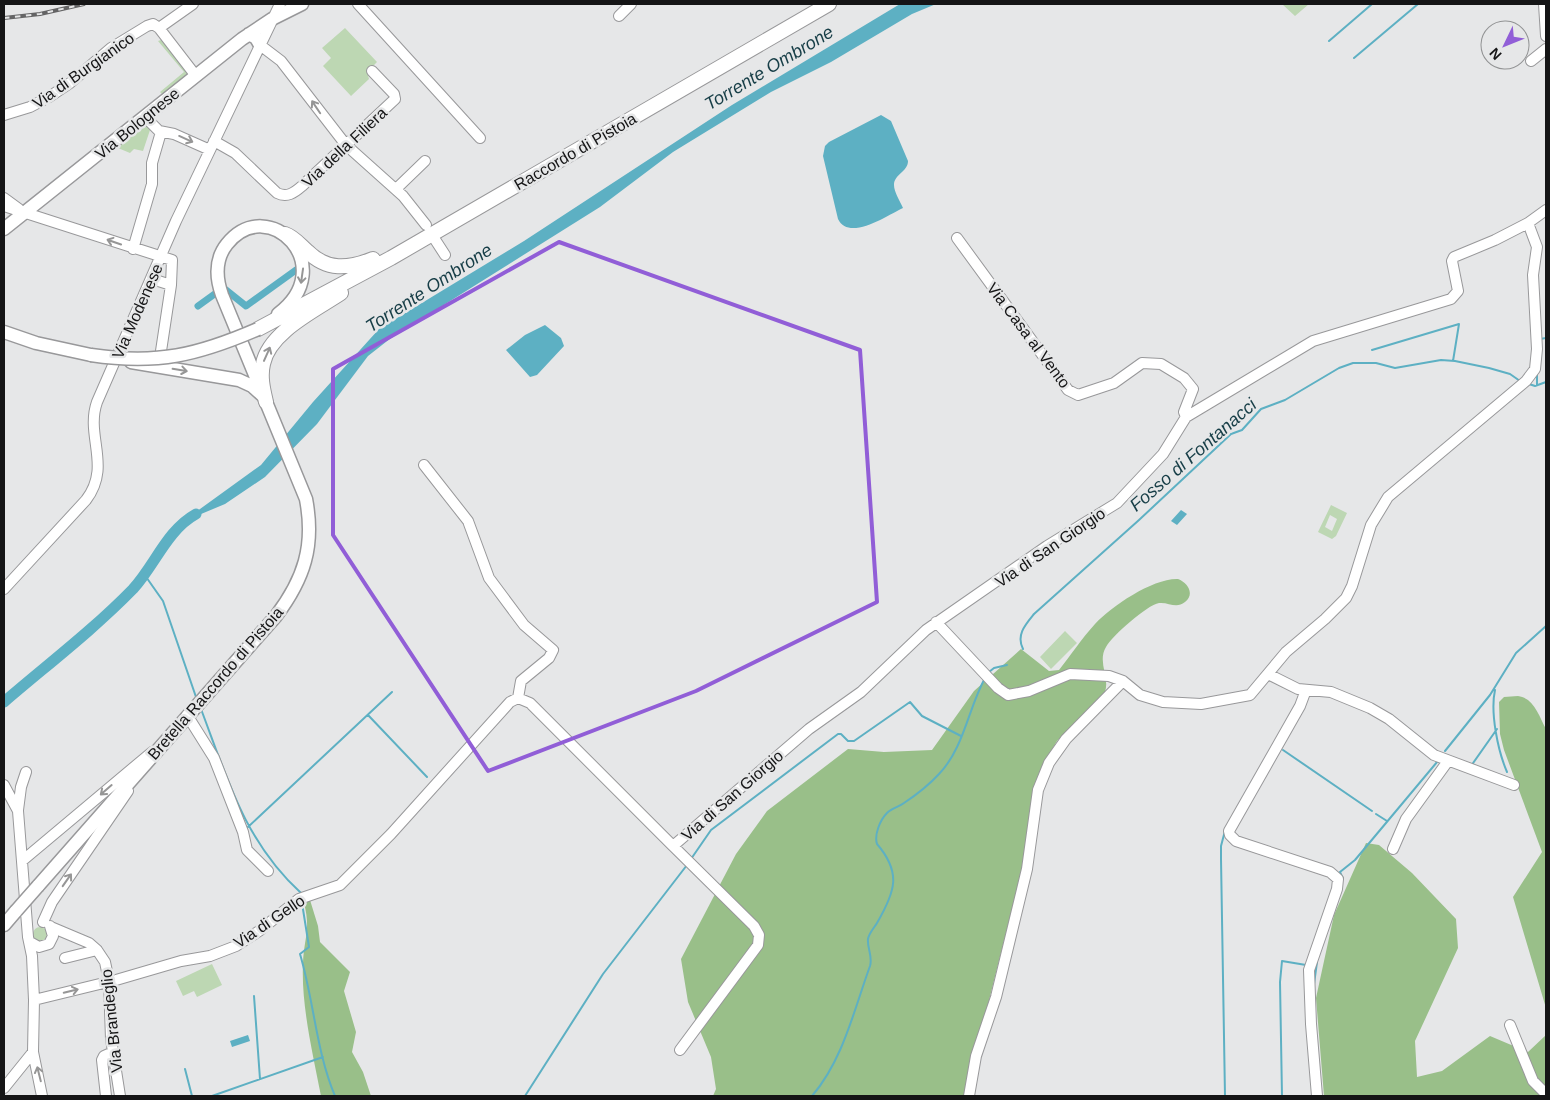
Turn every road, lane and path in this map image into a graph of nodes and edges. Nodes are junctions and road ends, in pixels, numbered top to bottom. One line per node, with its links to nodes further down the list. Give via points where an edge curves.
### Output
1 (193, 4): 11 (street)
2 (280, 4): 10 (street, Via Modenese)
3 (358, 4): 22 (street)
4 (631, 4): 9 (street)
5 (817, 4): 40 (highway, Raccordo di Pistoia)
6 (829, 4): 40 (highway, Raccordo di Pistoia)
7 (1544, 4): 13 (street)
8 (294, 5): 10 (main road, Via Bolognese)
9 (619, 16)
10 (272, 19): 12 (main road, Via Bolognese); 14 (street, Via Modenese)
11 (159, 28): 18 (street); 19 (street, Via di Burgianico, via 153,24 147,26 111,48 49,97)
12 (249, 34): 14 (main road); 18 (main road, Via Bolognese)
13 (1546, 36)
14 (260, 45): 23 (street, one-way to 14, via 287,68); 24 (street, Via Modenese)
15 (1546, 49): 16 (street)
16 (1531, 61)
17 (372, 71): 23 (street, Via della Filiera, via 395,98)
18 (196, 76): 20 (main road, Via Bolognese)
19 (4, 115)
20 (145, 117): 21 (street); 30 (main road, Via Bolognese)
21 (161, 132): 24 (street, one-way to 24); 37 (street, via 152,163 152,184)
22 (480, 138)
23 (346, 145): 24 (street, Via della Filiera, via 298,190 284,195 274,191 232,151); 26 (street)
24 (212, 146): 39 (street, Via Modenese)
25 (425, 161): 26 (street)
26 (396, 189): 32 (street)
27 (4, 198): 30 (street)
28 (4, 206): 30 (street)
29 (1546, 210): 31 (street, Via di San Giorgio)
30 (24, 213): 33 (main road, Via Bolognese); 37 (street, one-way to 30)
31 (1528, 223): 48 (street, Via di San Giorgio, via 1454,257 1458,289 1453,297 1313,341); 52 (street, via 1537,247 1533,275 1537,349 1533,373 1388,497 1371,525 1346,598 1286,652)
32 (426, 225)
33 (4, 229)
34 (285, 234): 40 (highway, via 315,259 331,266 351,267); 43 (main road, one-way to 43, via 300,253 302,281 292,302); 47 (main road, Bretella Raccordo di Pistoia, via 262,227 242,231 225,246 217,270 219,286)
35 (434, 238): 38 (street)
36 (957, 238): 48 (street, Via Casa al Vento, via 1068,390 1078,395 1114,383 1142,363 1161,364 1184,378 1192,389 1184,412)
37 (133, 248): 39 (street)
38 (445, 254)
39 (161, 255): 41 (street, Via Modenese); 42 (street, via 173,262)
40 (387, 257): 43 (highway, Raccordo di Pistoia); 47 (highway, one-way to 40, via 262,368 273,342)
41 (152, 279): 42 (street); 50 (street, Via Modenese, via 95,406 98,473 95,487)
42 (171, 285): 45 (street)
43 (258, 328): 46 (main road, Raccordo di Pistoia, bridge, via 177,356)
44 (4, 332): 46 (main road, Raccordo di Pistoia, bridge, via 36,343)
45 (161, 352)
46 (122, 359): 47 (main road, one-way to 47, bridge, via 248,384)
47 (266, 402): 56 (main road, Bretella Raccordo di Pistoia, via 306,499 307,556 296,588 276,616)
48 (1186, 417): 51 (street, Via di San Giorgio, via 1163,454 1117,502)
49 (424, 464): 55 (street, via 468,521 489,578 524,625 553,650 549,658 522,680)
50 (4, 589)
51 (936, 622): 53 (street, via 1008,695 1029,691 1070,674 1109,676); 64 (street, Via di San Giorgio, via 854,698 809,728)
52 (1268, 674): 53 (street, via 1250,695 1201,704 1151,700); 54 (street)
53 (1123, 681): 87 (street, via 1066,739 1049,763 1038,790 1027,869 996,997 976,1056)
54 (1306, 690): 58 (street, via 1331,692 1375,710 1428,752); 88 (street, via 1229,833 1236,840 1330,872 1338,879 1311,965 1311,1024)
55 (518, 698): 64 (street, Via di San Giorgio, via 530,703); 76 (street, Via di Gello, via 510,702 391,834 340,885 299,899 236,946 210,956)
56 (187, 715): 57 (main road, Bretella Raccordo di Pistoia); 67 (street, via 214,758 247,850)
57 (157, 748): 59 (main road, Bretella Raccordo di Pistoia); 66 (street, one-way to 66)
58 (1448, 761): 62 (street); 65 (street, via 1409,814)
59 (140, 769): 68 (main road, Bretella Raccordo di Pistoia, bridge, via 38,886); 70 (street, one-way to 59)
60 (26, 772): 63 (street)
61 (4, 785): 63 (street)
62 (1514, 785)
63 (18, 810): 66 (street)
64 (673, 846): 79 (street, Via di San Giorgio, via 754,926 759,935 758,945)
65 (1393, 849)
66 (22, 861): 68 (street)
67 (268, 871)
68 (22, 912): 69 (main road, Bretella Raccordo di Pistoia); 70 (street)
69 (4, 925)
70 (40, 925): 71 (street, Via Brandeglio); 72 (street, via 53,936); 73 (street, via 28,935)
71 (70, 936): 72 (street); 74 (street, Via Brandeglio)
72 (50, 943): 73 (street)
73 (34, 945): 77 (street)
74 (97, 950): 75 (street); 76 (street, Via Brandeglio, via 105,962)
75 (65, 958)
76 (109, 981): 77 (street, Via di Gello, one-way to 76); 81 (street, Via Brandeglio)
77 (34, 1000): 80 (street)
78 (1510, 1025): 83 (street, via 1533,1081)
79 (680, 1050)
80 (33, 1052): 82 (street); 84 (street, one-way to 80)
81 (113, 1052): 85 (street, via 102,1060); 86 (street, Via Brandeglio)
82 (7, 1084)
83 (1546, 1094)
84 (42, 1096)
85 (106, 1096)
86 (120, 1096)
87 (969, 1096)
88 (1317, 1096)

